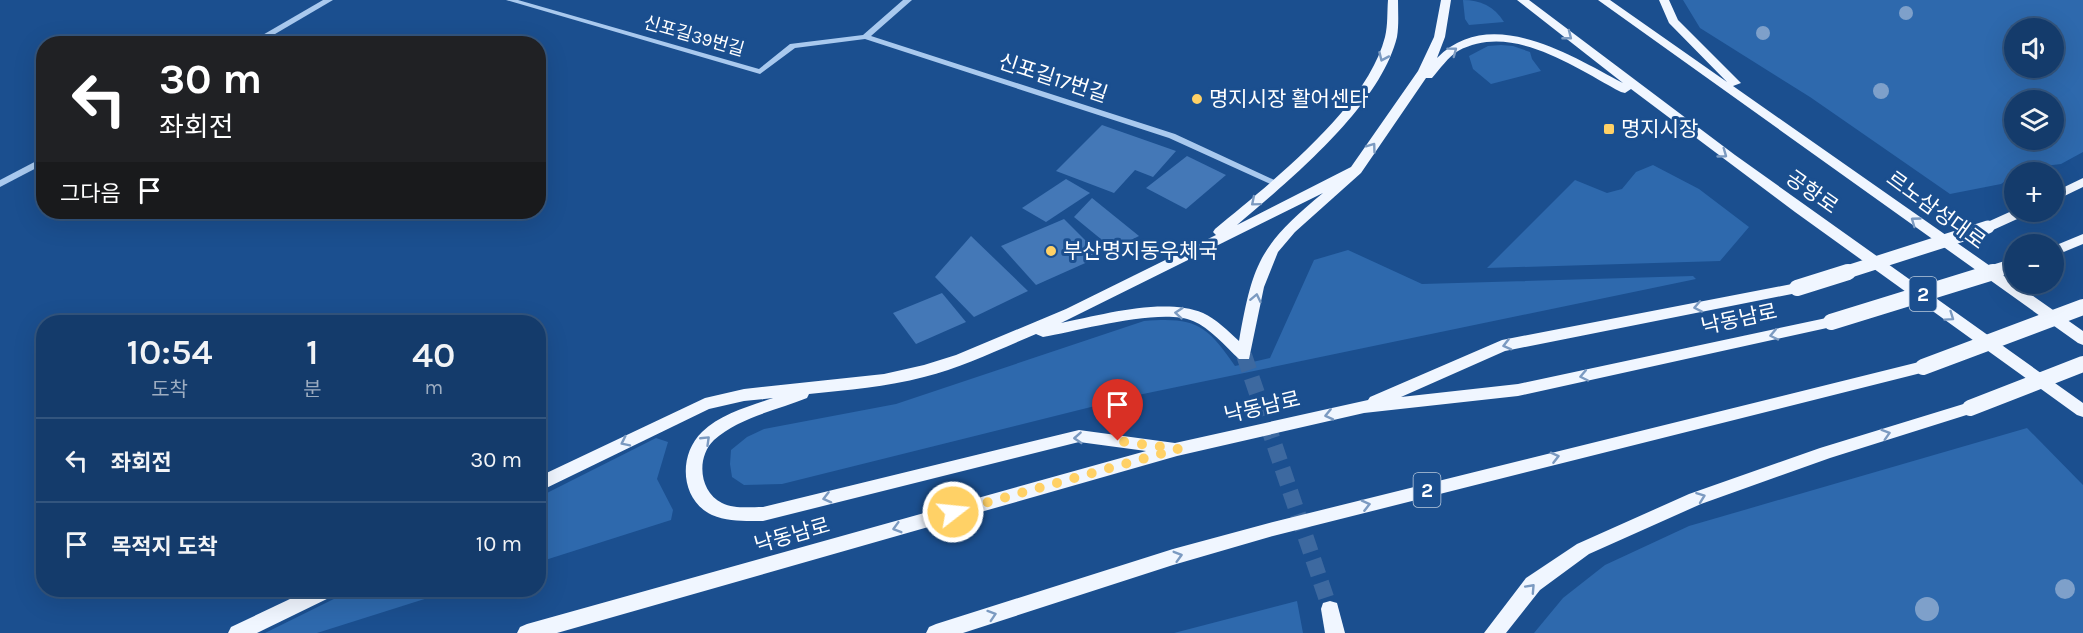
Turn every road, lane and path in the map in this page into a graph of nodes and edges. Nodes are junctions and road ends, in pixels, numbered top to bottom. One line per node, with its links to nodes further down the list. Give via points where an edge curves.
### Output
1 (329, 0): 9 (street)
2 (510, 0): 10 (street, 신포길39번길, via 760,72 793,46)
3 (908, 0): 10 (street)
4 (1393, 0): 18 (main road, one-way to 18, via 1391,38 1367,87 1330,132)
5 (1446, 0): 11 (main road, via 1434,54)
6 (1522, 0): 12 (main road, 공항로, one-way to 12)
7 (1603, 0): 13 (main road)
8 (1664, 0): 13 (main road, via 1673,21)
9 (265, 36)
10 (866, 37): 18 (street, 신포길17번길, via 1172,136)
11 (1411, 92): 12 (main road, one-way to 12, via 1452,50 1466,42 1496,37 1535,44); 15 (main road, one-way to 11)
12 (1654, 103): 31 (main road, 공항로, one-way to 31)
13 (1765, 113): 27 (main road, 르노삼성대로, one-way to 13)
14 (36, 164): 17 (street)
15 (1353, 173): 23 (main road); 26 (main road, via 1284,235 1272,251 1261,272 1244,355 1198,317 1175,312)
16 (2083, 182): 19 (main road)
17 (0, 184)
18 (1278, 184): 23 (main road, one-way to 23)
19 (2064, 192)
20 (2004, 220): 30 (main road, one-way to 30, bridge, via 1797,288 1502,346)
21 (2083, 239): 22 (main road)
22 (2064, 247)
23 (1200, 248): 26 (main road)
24 (2004, 268): 30 (main road, 낙동남로 / 2, one-way to 30, bridge, via 1832,322 1518,390)
25 (2083, 307): 38 (main road, 2, one-way to 25, bridge, via 1273,529 1923,367)
26 (1020, 336): 29 (main road, via 925,371 884,380)
27 (2083, 339)
28 (2083, 364): 40 (main road, one-way to 28, bridge, via 1533,584 1583,549 1695,499 1970,408)
29 (821, 386): 32 (main road, one-way to 29, via 1079,436 763,514 716,509 695,484 694,456 699,445 731,421); 33 (main road, one-way to 33, via 705,404)
30 (1364, 407): 32 (main road, 낙동남로 / 2, one-way to 32)
31 (2083, 411)
32 (1178, 449): 37 (main road, 낙동남로 / 2, one-way to 37)
33 (546, 481)
34 (312, 597): 36 (main road)
35 (1330, 609): 39 (main road)
36 (238, 633)
37 (527, 633)
38 (936, 633)
39 (1335, 633)
40 (1494, 633)

